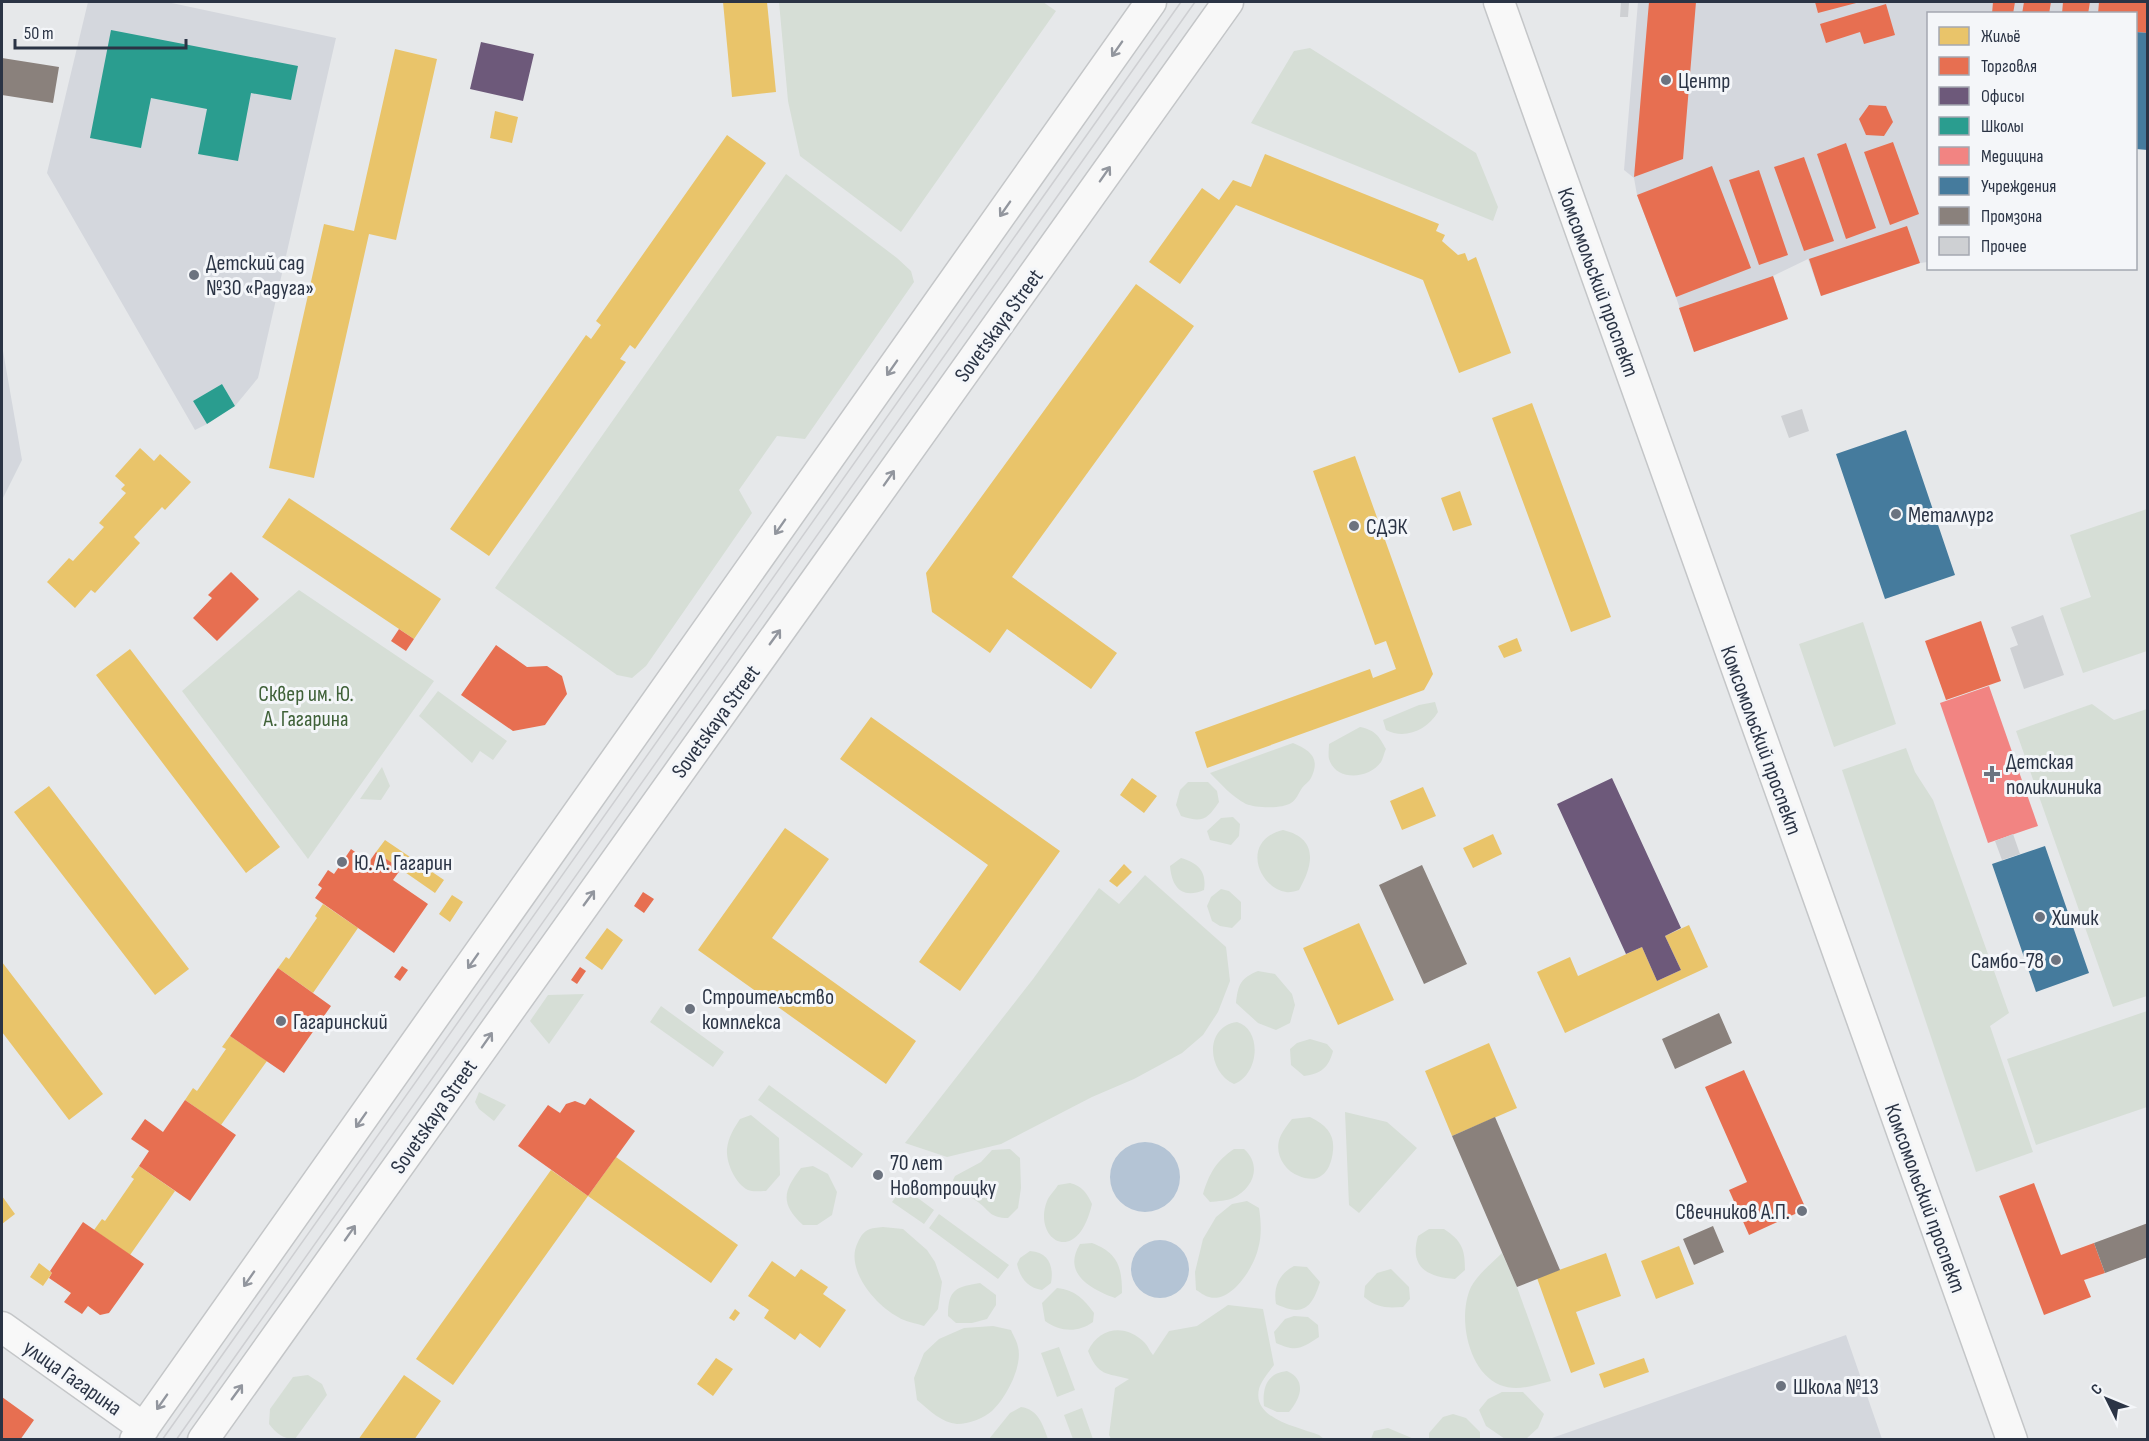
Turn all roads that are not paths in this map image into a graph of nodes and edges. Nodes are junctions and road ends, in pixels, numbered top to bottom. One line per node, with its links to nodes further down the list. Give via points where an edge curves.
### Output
1 (1151, 2): 7 (main road, one-way to 7)
2 (1228, 2): 8 (main road, Sovetskaya Street, one-way to 2)
3 (1478, 2): 5 (main road, Комсомольский проспект)
4 (1499, 2): 5 (main road, Комсомольский проспект)
5 (1512, 40): 9 (main road, Комсомольский проспект)
6 (2, 1327): 7 (main road, улица Гагарина)
7 (142, 1436)
8 (203, 1440)
9 (2012, 1440)

